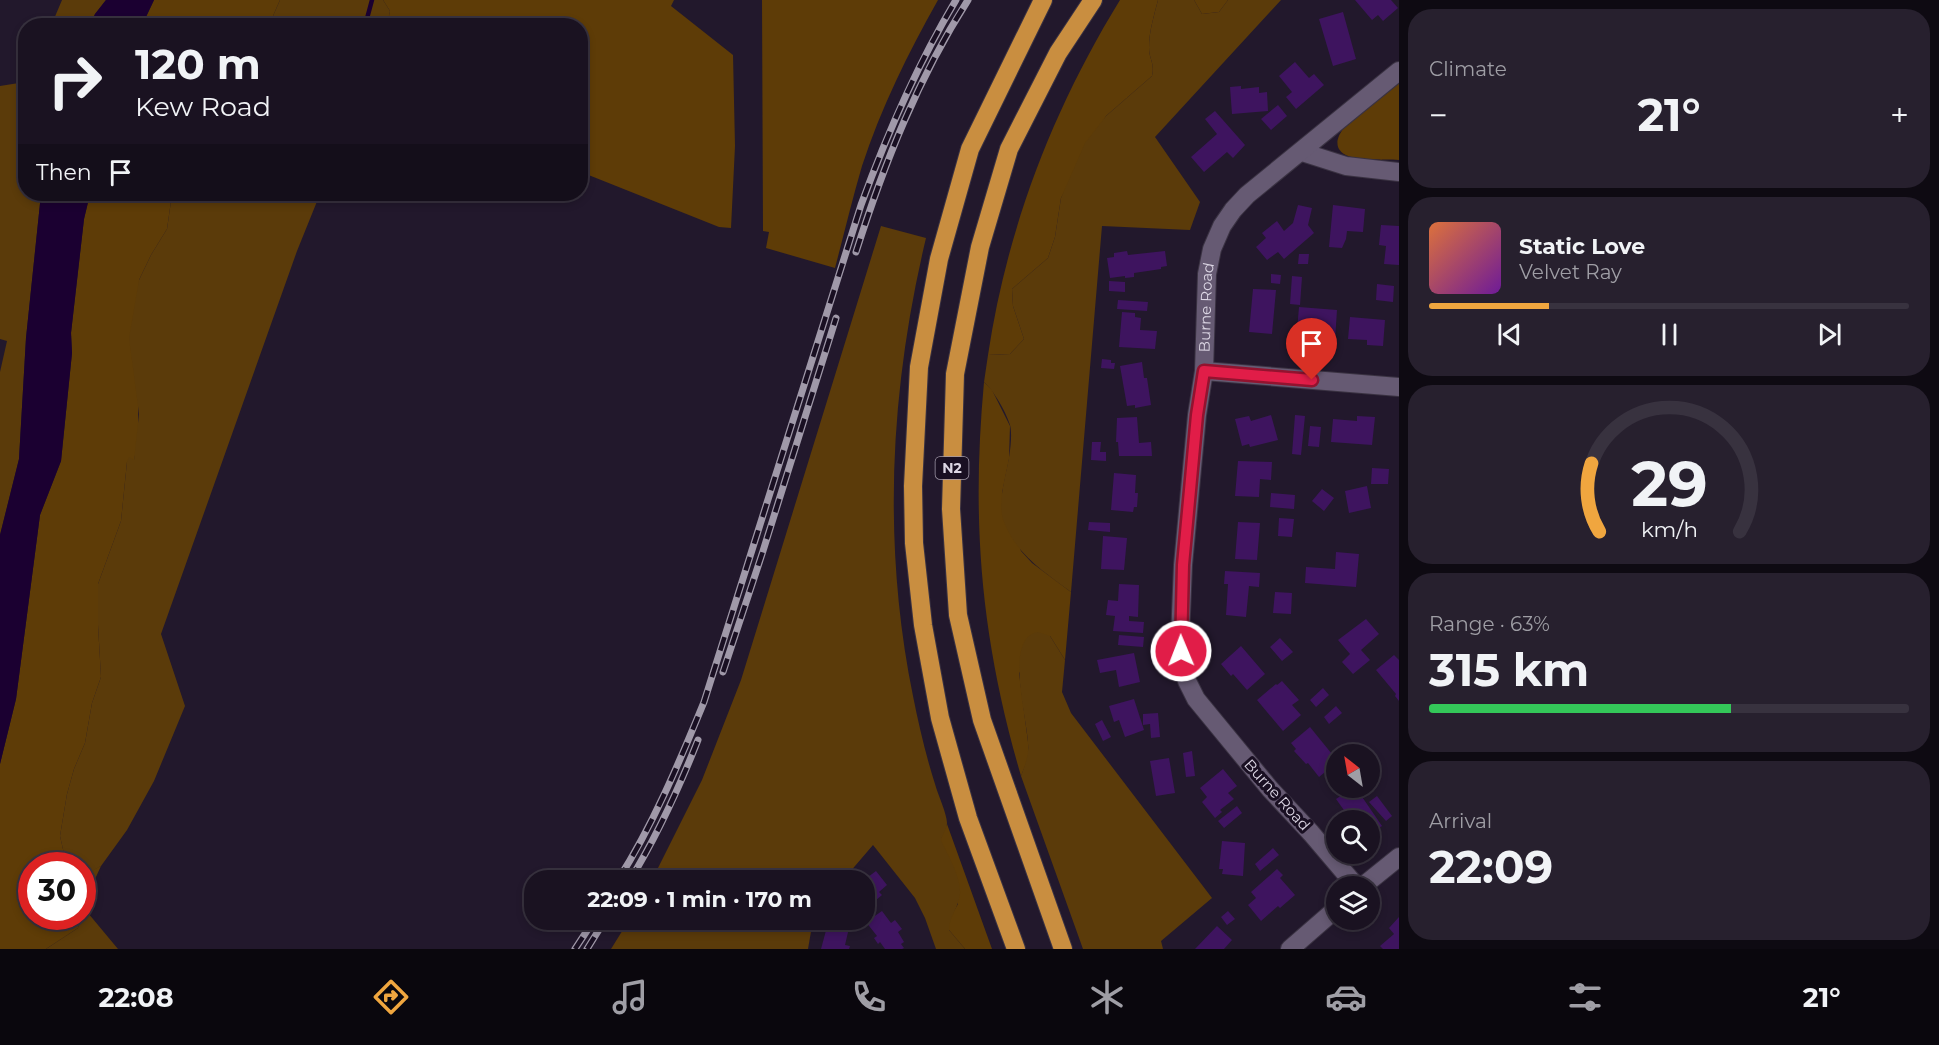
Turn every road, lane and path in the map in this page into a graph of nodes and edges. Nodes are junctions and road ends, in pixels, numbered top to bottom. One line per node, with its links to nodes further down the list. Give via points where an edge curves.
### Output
1 (1043, 0): 12 (highway, N2, via 970,150 939,259 919,367 913,486 914,543 923,625 940,718 968,819)
2 (1094, 0): 13 (highway, N2, via 1058,52 1009,149 980,246 955,374 951,509 958,615 981,720)
3 (1399, 71): 4 (street, Burne Road)
4 (1302, 152): 5 (street, via 1346,166); 6 (street, Burne Road, via 1247,195 1222,226 1207,274)
5 (1399, 172)
6 (1204, 371): 7 (street); 9 (street, Burne Road, via 1183,565 1182,664 1196,699 1208,715)
7 (1399, 387)
8 (1399, 857): 10 (street)
9 (1348, 876)
10 (1376, 876)
11 (1326, 918): 14 (street)
12 (1016, 949)
13 (1063, 949)
14 (1290, 949)

